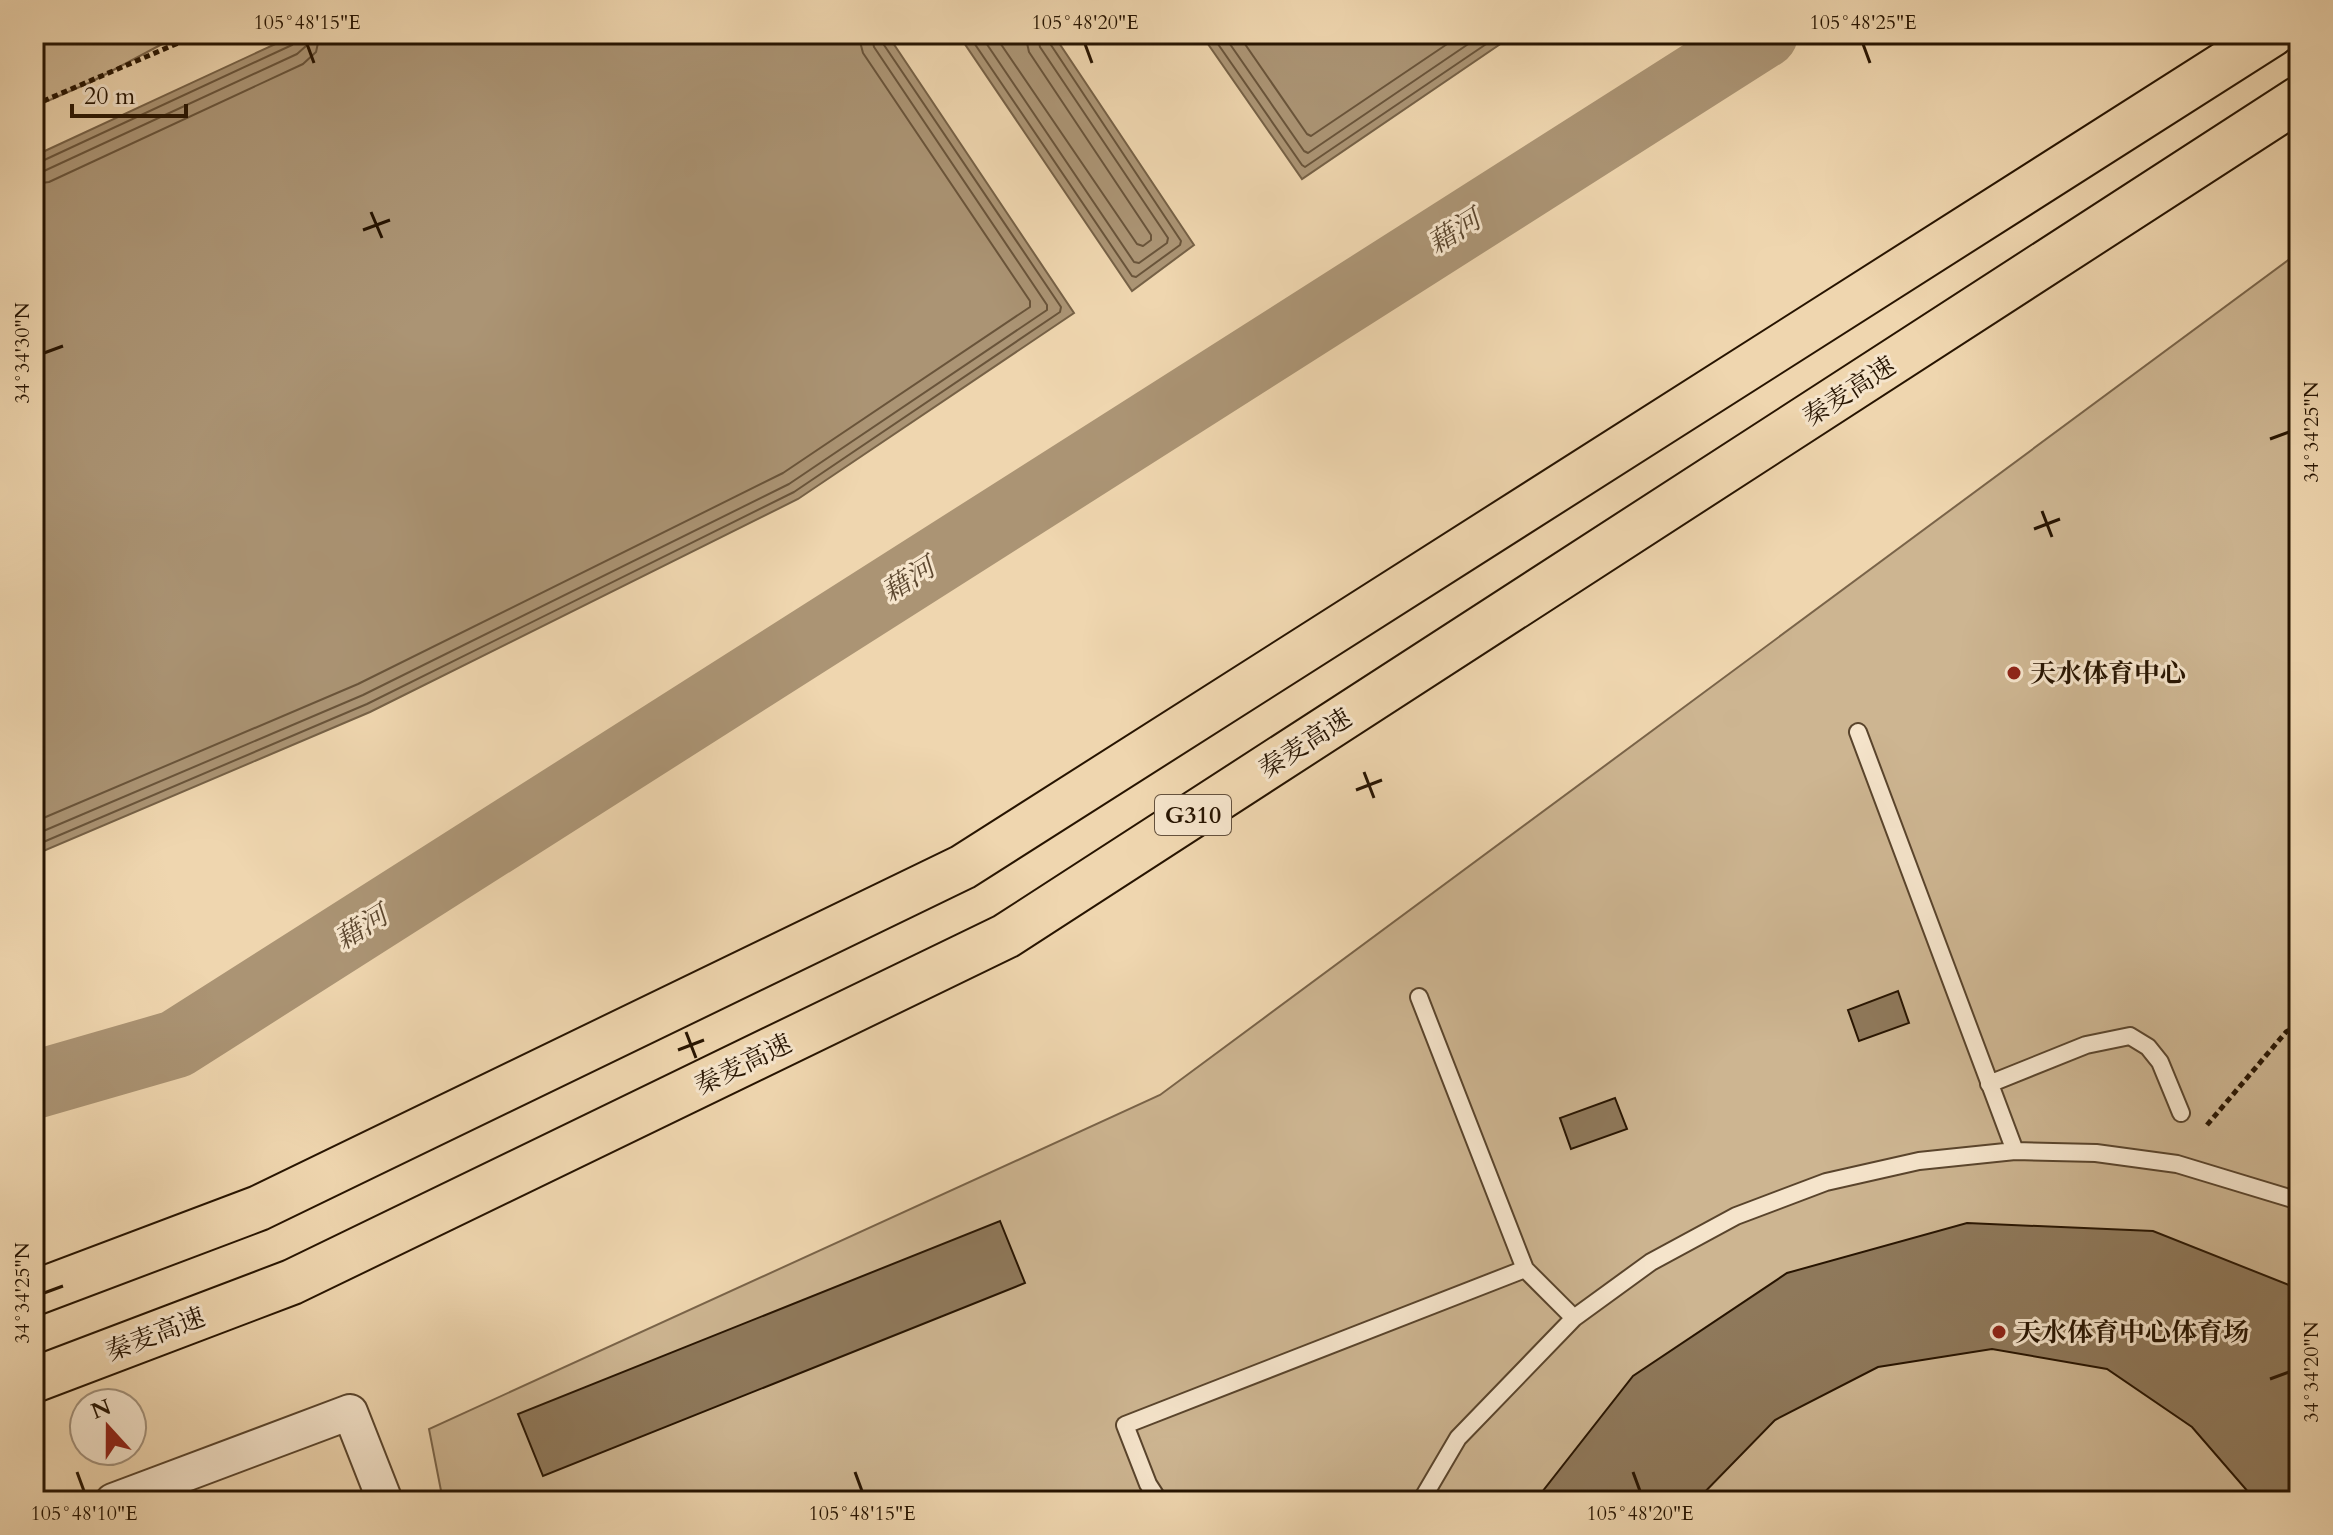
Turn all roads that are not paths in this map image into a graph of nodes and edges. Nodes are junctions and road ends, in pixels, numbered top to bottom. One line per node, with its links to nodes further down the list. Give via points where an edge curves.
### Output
1 (2260, 43): 10 (highway, via 963,867 259,1208)
2 (2289, 106): 12 (highway, 秦麦高速 / G310, via 1006,936 292,1282)
3 (1858, 732): 5 (lane)
4 (1419, 997): 9 (lane)
5 (1989, 1084): 6 (lane, via 2086,1045 2130,1036 2160,1062); 7 (lane)
6 (2181, 1113)
7 (2015, 1151): 8 (lane, via 2096,1153 2177,1164); 11 (lane, via 1919,1161 1839,1179 1736,1216 1651,1262)
8 (2299, 1201)
9 (1525, 1269): 11 (lane); 15 (lane, via 1125,1425)
10 (34, 1293)
11 (1574, 1318): 16 (lane, via 1458,1438)
12 (34, 1380)
13 (113, 1501): 14 (street, via 350,1412)
14 (385, 1501)
15 (1159, 1501)
16 (1421, 1501)

